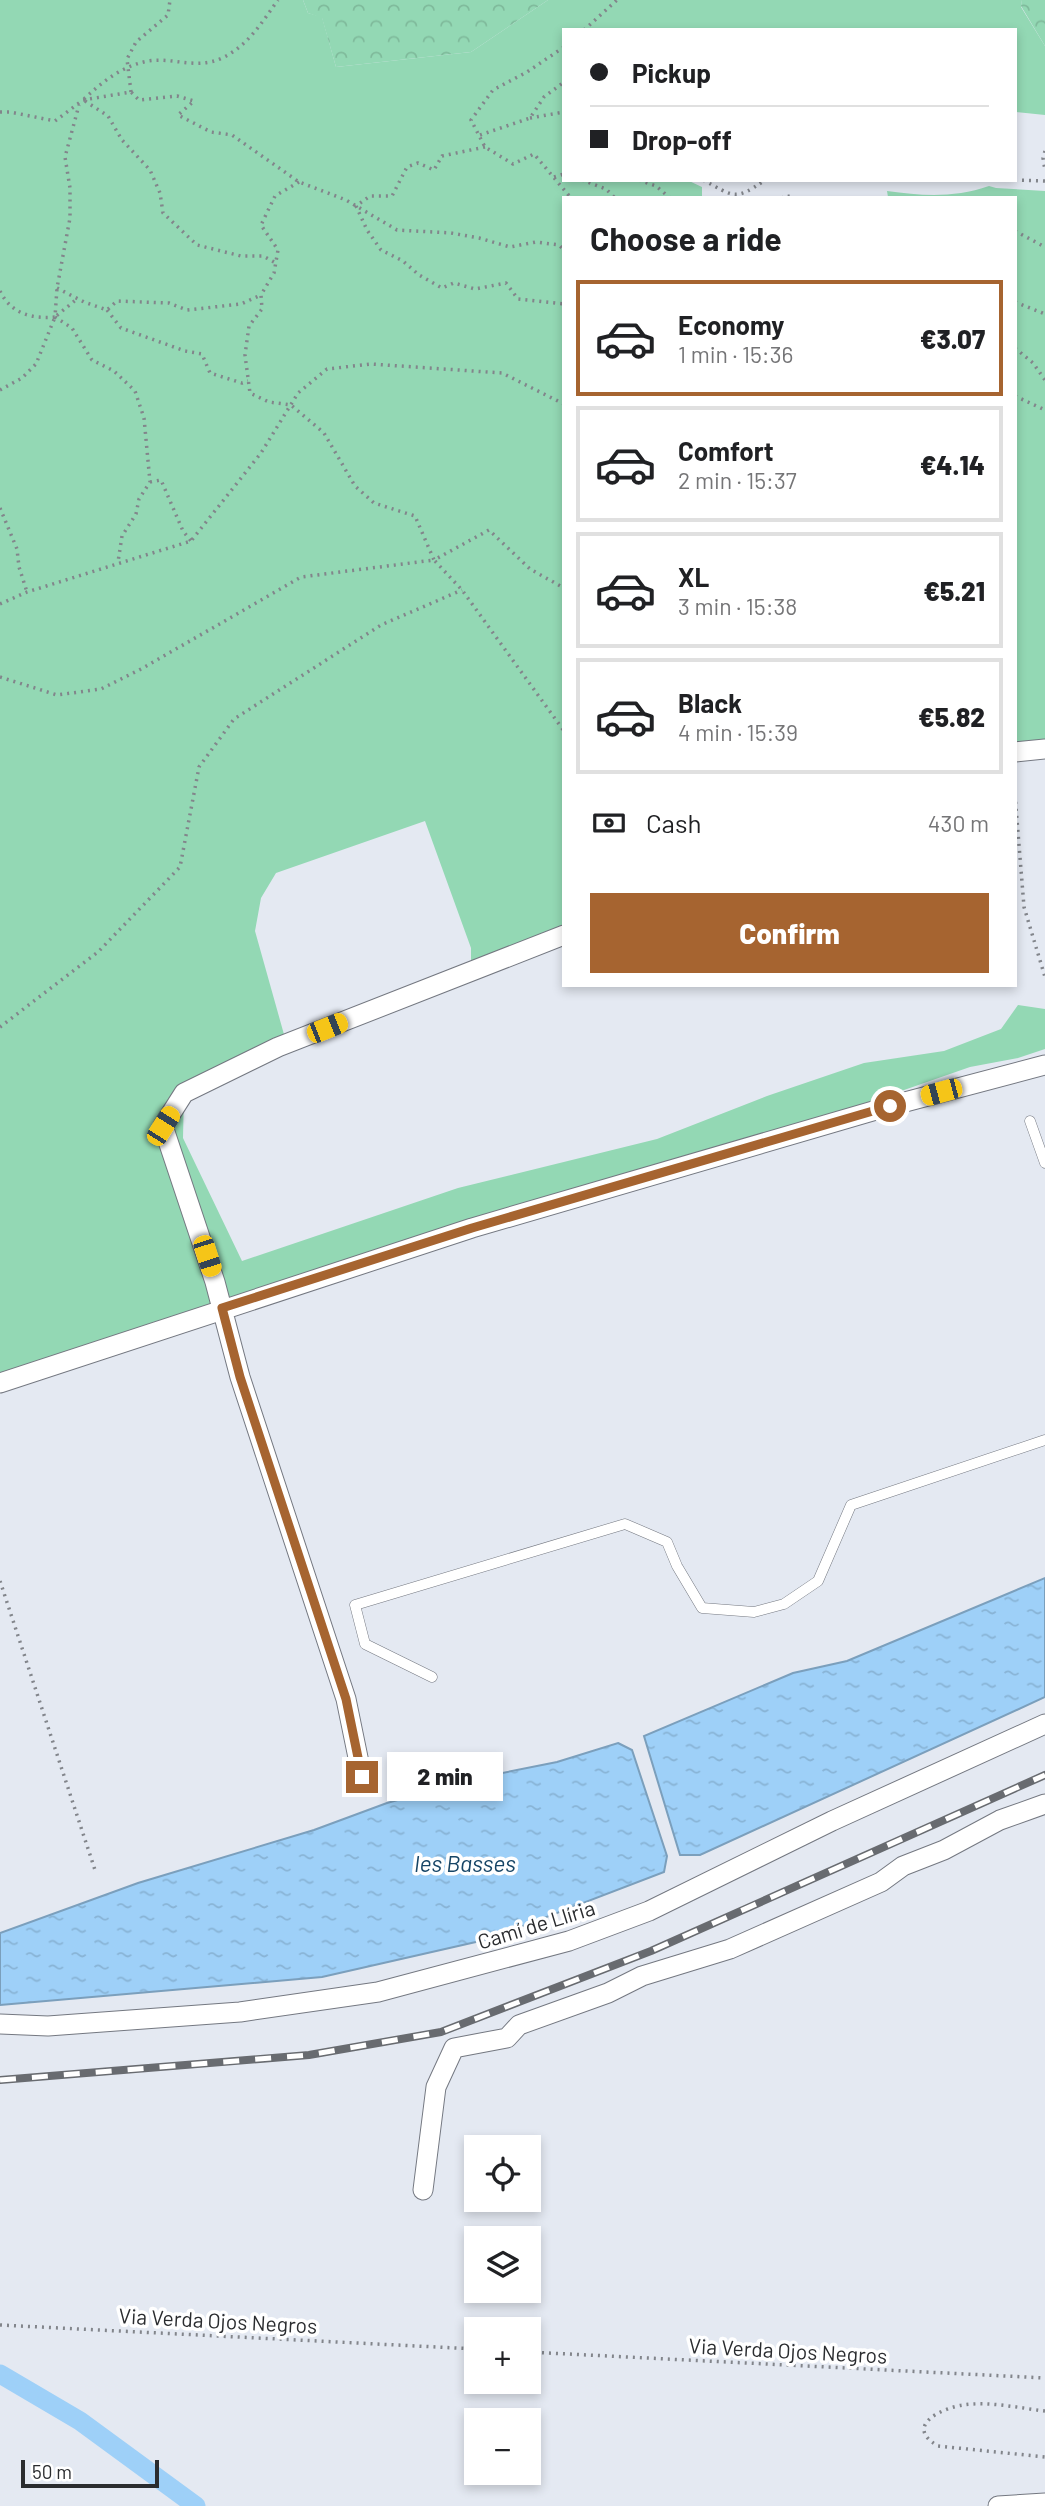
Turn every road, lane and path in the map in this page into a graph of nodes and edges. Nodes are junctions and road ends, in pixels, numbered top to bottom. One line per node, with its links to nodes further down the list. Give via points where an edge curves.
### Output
1 (170, 0): 6 (path, via 167,15 136,42 127,59)
2 (278, 0): 6 (path, via 253,36 223,58 202,64 148,61)
3 (617, 0): 4 (path)
4 (586, 28)
5 (562, 48): 13 (path, via 493,89 471,120)
6 (128, 69): 8 (path); 9 (path, via 105,78)
7 (562, 84): 12 (path, via 544,97)
8 (131, 92): 9 (path); 21 (path, via 139,100 177,96 194,101 178,115 211,132 232,135)
9 (83, 100): 11 (path, via 55,121); 33 (path, via 108,116 122,140 150,170 163,213 197,245 263,256); 34 (path, via 65,157 70,218)
10 (562, 111): 12 (path)
11 (0, 112)
12 (530, 118): 13 (path)
13 (479, 135): 14 (path)
14 (485, 147): 18 (path, via 513,164 534,154); 29 (path, via 442,156 434,170 418,163 407,167 391,196 370,196)
15 (1045, 151): 16 (path)
16 (1045, 170)
17 (562, 175): 18 (path)
18 (554, 177): 26 (path)
19 (1017, 180): 20 (path)
20 (1045, 181)
21 (299, 182): 29 (path); 33 (path, via 275,196 261,225 278,250)
22 (587, 182): 27 (path)
23 (645, 182): 28 (path)
24 (707, 182): 25 (path, via 744,195)
25 (762, 182)
26 (569, 196)
27 (613, 196)
28 (668, 196)
29 (356, 206): 32 (path, via 397,230 478,237 510,247 536,242); 39 (path, via 381,250 442,288 454,282 475,289 506,283 518,299)
30 (1017, 233): 31 (path)
31 (1045, 247)
32 (562, 248)
33 (276, 263): 36 (path)
34 (57, 288): 37 (path); 42 (path)
35 (0, 291): 42 (path, via 5,302 36,319)
36 (261, 295): 40 (path, via 241,304 187,310 169,303 117,301); 45 (path, via 262,309 249,326)
37 (78, 299): 40 (path); 42 (path)
38 (1017, 303): 41 (path)
39 (562, 304)
40 (107, 310): 45 (path, via 121,328 202,354 210,373)
41 (1045, 314)
42 (55, 317): 46 (path, via 36,364); 51 (path, via 72,328 92,360 114,371 135,391 145,418)
43 (1017, 350): 44 (path)
44 (1045, 380)
45 (248, 381): 49 (path, via 250,393)
46 (0, 390)
47 (1017, 397): 50 (path)
48 (562, 403): 49 (path, via 502,373 371,364 327,369 298,393)
49 (291, 405): 53 (path, via 261,453); 54 (path, via 324,433 355,486 374,503 415,516)
50 (1045, 410)
51 (150, 482): 53 (path, via 161,480); 55 (path, via 121,536)
52 (0, 508): 58 (path, via 17,549)
53 (191, 541): 55 (path)
54 (434, 560): 56 (path, via 489,530 530,569); 57 (path); 60 (path, via 301,577 101,689 57,695)
55 (117, 563): 58 (path)
56 (562, 588)
57 (462, 590): 61 (path); 67 (path, via 380,625 234,719 199,766 180,867 98,952)
58 (27, 592): 59 (path)
59 (0, 604)
60 (0, 677)
61 (562, 728)
62 (1045, 749): 63 (street)
63 (1017, 752)
64 (1017, 820): 66 (path, via 1024,907)
65 (562, 936): 71 (street, via 278,1047 184,1093 163,1126)
66 (1045, 977)
67 (0, 1027)
68 (1045, 1065): 71 (street, via 485,1224)
69 (1030, 1121): 70 (lane)
70 (1045, 1163)
71 (222, 1308): 72 (street); 77 (street, via 240,1377 346,1699)
72 (0, 1383)
73 (1045, 1440): 75 (lane, via 851,1505 818,1581 784,1604 754,1612 702,1608 667,1542 625,1524 355,1605 365,1644)
74 (0, 1581): 79 (path)
75 (432, 1677)
76 (1045, 1724): 80 (street, Camí de Llíria, via 649,1911 569,1941 378,1992 267,2008 48,2026)
77 (362, 1777)
78 (1045, 1804): 81 (street, via 1000,1820 903,1866 881,1882 730,1949 642,1976 519,2025 507,2038 454,2048 436,2087)
79 (95, 1870)
80 (0, 2024)
81 (423, 2190)
82 (0, 2325): 83 (path, Via Verda Ojos Negros)
83 (464, 2349)
84 (541, 2353): 85 (path, Via Verda Ojos Negros)
85 (1045, 2378)
86 (1045, 2411): 87 (path, via 967,2404 935,2413 925,2430 938,2446)
87 (1045, 2456)
88 (1045, 2503): 89 (street)
89 (1002, 2506)

